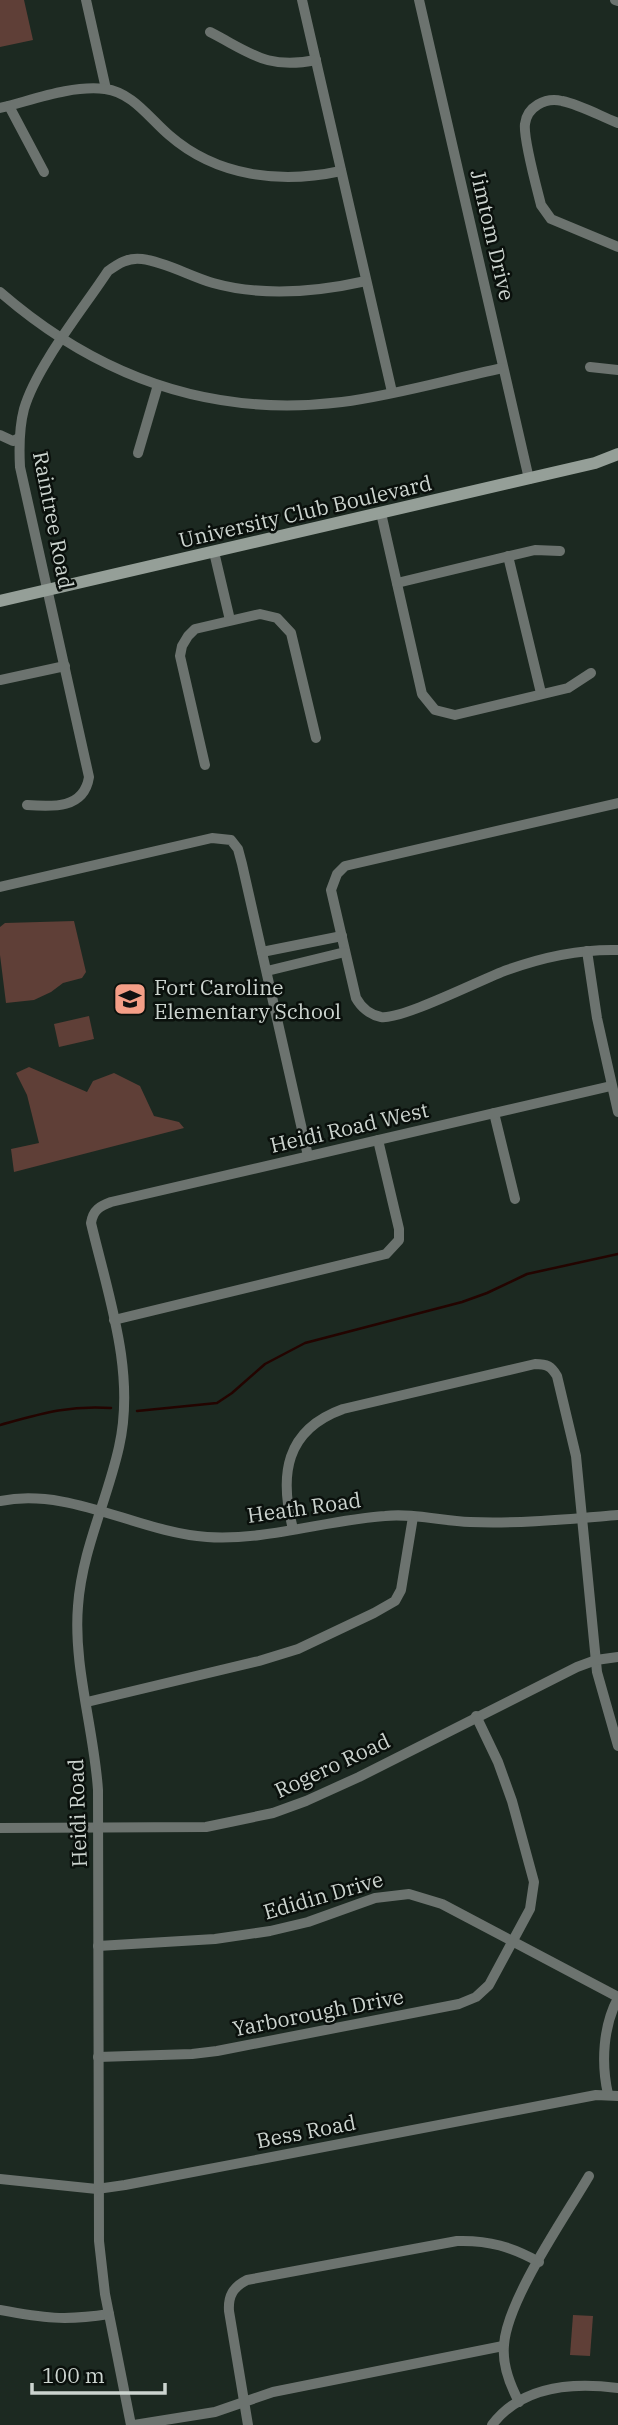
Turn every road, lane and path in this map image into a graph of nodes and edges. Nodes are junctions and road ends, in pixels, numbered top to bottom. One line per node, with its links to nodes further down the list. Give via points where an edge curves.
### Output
1 (86, 0): 6 (street)
2 (302, 0): 5 (street)
3 (419, 0): 16 (street, Jimtom Drive)
4 (209, 32): 5 (street, via 280,65)
5 (316, 60): 9 (street)
6 (106, 89): 7 (street, via 85,89); 9 (street, via 137,105 192,152 248,174 284,178)
7 (5, 107): 10 (street)
8 (618, 123): 11 (street, via 559,100 534,108 524,128 546,214)
9 (341, 171): 12 (street)
10 (44, 172)
11 (618, 247)
12 (366, 281): 14 (street, Raintree Road, via 316,290 264,290 217,284 155,262 132,259 108,271); 19 (street)
13 (0, 292): 14 (street)
14 (62, 340): 18 (street, via 110,367); 21 (street, Raintree Road, via 29,395)
15 (590, 367): 17 (street)
16 (503, 368): 19 (street); 24 (street, Jimtom Drive)
17 (618, 370)
18 (158, 385): 19 (street, via 229,402 270,405 323,404); 22 (street)
19 (392, 393)
20 (0, 435): 21 (street, via 13,441)
21 (19, 438): 30 (street, Raintree Road, via 20,467)
22 (138, 453)
23 (618, 454): 24 (street, University Club Boulevard)
24 (529, 479): 25 (street, University Club Boulevard)
25 (380, 513): 27 (street, University Club Boulevard); 29 (street)
26 (560, 551): 28 (street)
27 (214, 552): 30 (street, University Club Boulevard); 32 (street)
28 (508, 556): 29 (street); 36 (street)
29 (397, 583): 36 (street, via 422,694 435,710 455,715)
30 (47, 590): 31 (street, University Club Boulevard); 33 (street, Raintree Road)
31 (0, 601)
32 (230, 620): 37 (street, via 266,615 277,618 291,633); 38 (street, via 195,629 180,656)
33 (65, 666): 35 (street); 40 (street, Raintree Road, via 89,769 88,784 69,804)
34 (591, 673): 36 (street, via 568,688)
35 (0, 680)
36 (541, 693)
37 (316, 738)
38 (205, 765)
39 (618, 803): 42 (street, via 345,866 331,890)
40 (27, 805)
41 (0, 887): 45 (street, via 222,837 238,849)
42 (342, 936): 45 (street); 46 (street)
43 (618, 950): 44 (street)
44 (587, 951): 46 (street, via 507,970 387,1017 360,1006); 48 (street)
45 (262, 952): 47 (street)
46 (345, 952): 47 (street)
47 (267, 971): 52 (street)
48 (611, 1086): 49 (street); 50 (street, Heidi Road West)
49 (618, 1112)
50 (494, 1113): 51 (street, Heidi Road West); 53 (street)
51 (378, 1140): 52 (street, Heidi Road West); 55 (street, via 399,1228 399,1240 386,1254)
52 (308, 1156): 54 (street, Heidi Road West, via 111,1202)
53 (515, 1199)
54 (96, 1210): 55 (street, Heidi Road, via 91,1223)
55 (114, 1320): 57 (street, Heidi Road, via 124,1416)
56 (0, 1501): 57 (street, Heath Road, via 45,1498)
57 (98, 1512): 61 (street, Heath Road, via 191,1535 255,1535); 64 (street, Heidi Road, via 78,1603 79,1659)
58 (618, 1515): 60 (street, Heath Road)
59 (413, 1517): 60 (street, Heath Road, via 499,1523); 61 (street, Heath Road, via 388,1515); 64 (street, via 401,1590 395,1601 374,1613 298,1649)
60 (583, 1518): 61 (street, via 568,1419 557,1376 546,1364 326,1415 303,1434 288,1463 286,1493); 63 (street)
61 (293, 1529)
62 (618, 1657): 63 (street, Rogero Road)
63 (596, 1660): 65 (street, Rogero Road); 66 (street)
64 (86, 1702): 68 (street, Heidi Road, via 96,1764)
65 (476, 1716): 68 (street, Rogero Road, via 359,1777 273,1813 206,1827); 69 (street, Yarborough Drive, via 512,1801 534,1882 530,1909)
66 (618, 1746)
67 (0, 1828): 68 (street, Rogero Road)
68 (98, 1829): 70 (street, Heidi Road)
69 (513, 1942): 70 (street, Edidin Drive, via 430,1899 397,1894 270,1931 215,1940); 71 (street, Edidin Drive); 72 (street, Yarborough Drive, via 489,1985 459,2004 217,2051)
70 (98, 1945): 72 (street, Heidi Road)
71 (618, 1998): 73 (street, via 605,2043)
72 (98, 2057): 76 (street, Heidi Road)
73 (613, 2095): 76 (street, Bess Road)
74 (590, 2176): 77 (street)
75 (0, 2179): 76 (street, Bess Road)
76 (97, 2189): 79 (street, Heidi Road)
77 (539, 2262): 80 (street, via 512,2314); 82 (street, via 488,2241 443,2242 247,2280 234,2289 229,2301)
78 (0, 2310): 79 (street, via 74,2319)
79 (109, 2314): 84 (street, Heidi Road)
80 (503, 2346): 82 (street); 83 (street)
81 (618, 2388): 83 (street, via 567,2385)
82 (244, 2401): 84 (street, via 215,2412); 85 (street)
83 (519, 2402): 86 (street)
84 (132, 2425)
85 (248, 2425)
86 (492, 2425)

